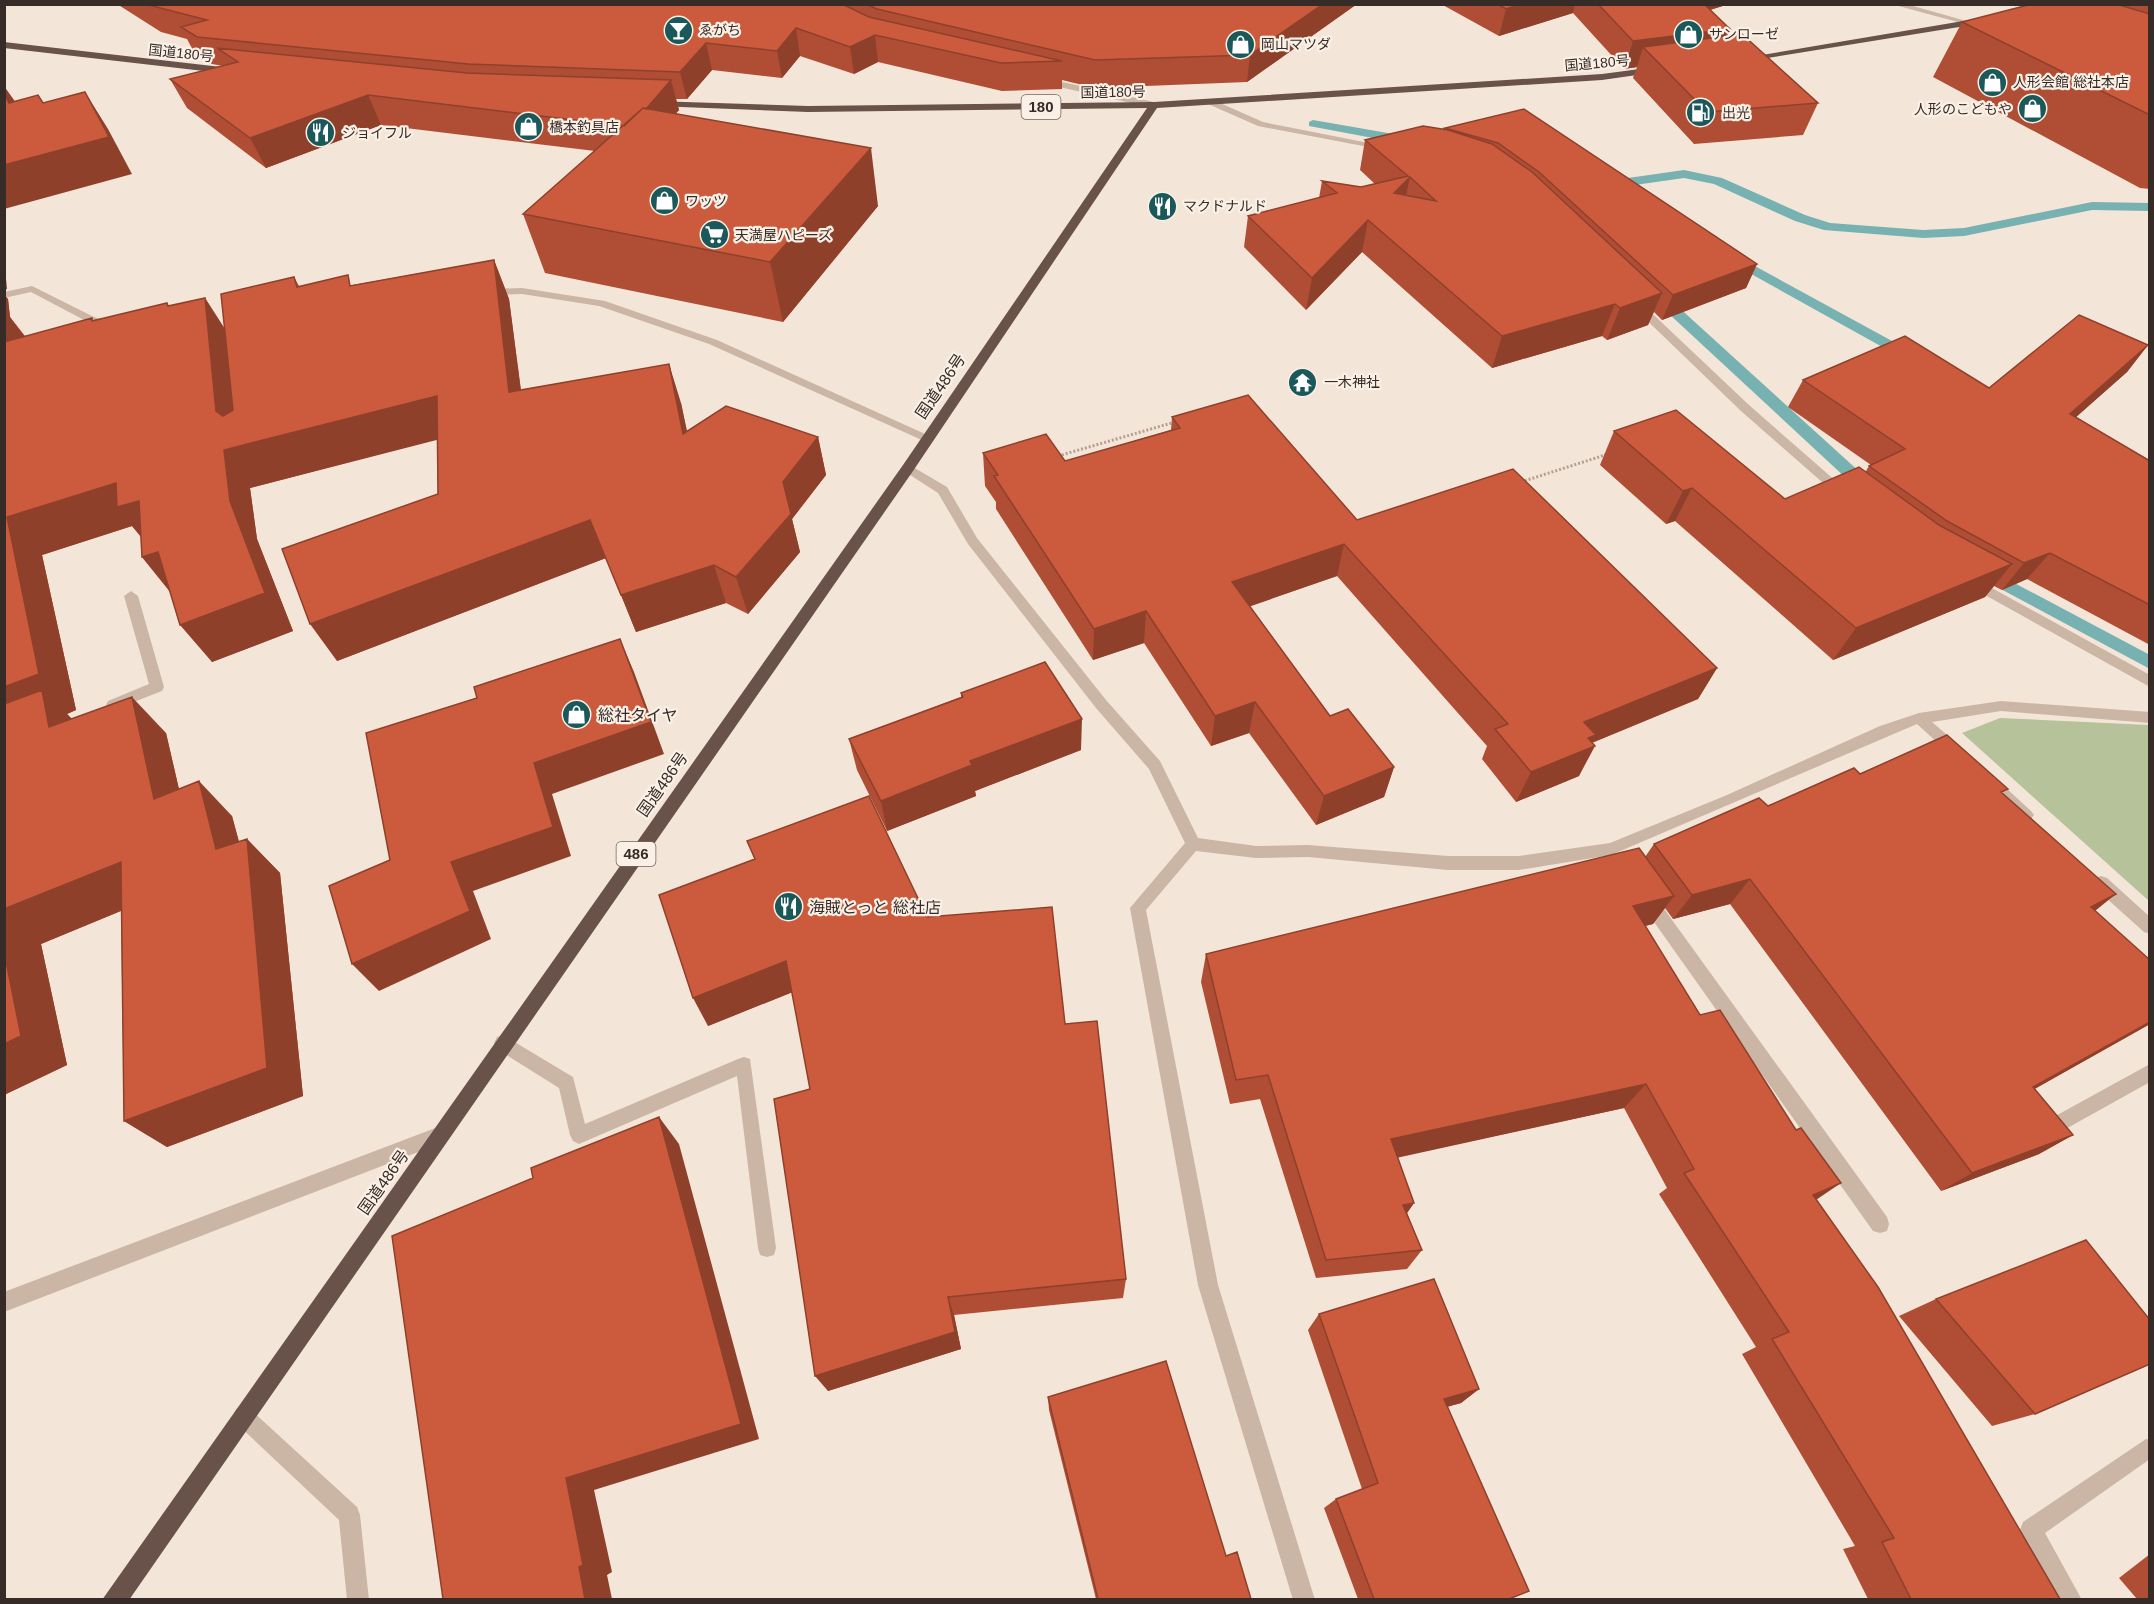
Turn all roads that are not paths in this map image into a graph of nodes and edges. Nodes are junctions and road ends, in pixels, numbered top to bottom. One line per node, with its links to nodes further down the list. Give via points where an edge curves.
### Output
1 (1895, 4): 3 (street)
2 (1996, 18): 3 (highway)
3 (1967, 23): 4 (street); 6 (highway)
4 (1987, 28)
5 (4, 45): 8 (highway, 国道180号)
6 (1735, 60)
7 (1668, 69): 10 (highway, 国道180号 / 180, via 1602,77)
8 (243, 73)
9 (1038, 79): 12 (street)
10 (1211, 102): 12 (highway, 国道180号 / 180); 13 (street, via 1261,124)
11 (643, 103): 12 (highway, 国道180号 / 180, via 808,109)
12 (1154, 105): 18 (highway, 国道486号 / 486)
13 (1397, 150)
14 (475, 292): 18 (street, via 522,291 601,303 713,342)
15 (4, 295): 17 (street, via 32,289 90,319)
16 (1628, 296): 20 (street)
17 (120, 325)
18 (928, 438): 19 (highway, 国道486号 / 486)
19 (908, 468): 28 (street, via 943,490 972,541 1101,704 1155,765); 32 (highway, 国道486号 / 486)
20 (1850, 500)
21 (1963, 577): 23 (street)
22 (131, 596): 24 (street, via 157,687)
23 (2150, 682)
24 (103, 709)
25 (1919, 718): 26 (street, via 2001,706); 27 (street); 28 (street, via 1614,854 1519,863 1448,863 1308,851 1256,852)
26 (2150, 718)
27 (2034, 822)
28 (1193, 844): 43 (street, via 1138,908 1208,1286)
29 (2088, 871): 31 (street)
30 (1638, 888): 36 (street)
31 (2150, 927)
32 (503, 1043): 35 (highway, 国道486号 / 486); 37 (street, via 567,1083 579,1135 744,1065)
33 (2150, 1072): 34 (street)
34 (2055, 1125)
35 (438, 1136): 38 (street); 39 (highway, 国道486号 / 486)
36 (1880, 1224)
37 (767, 1248)
38 (4, 1302)
39 (243, 1416): 41 (highway, 国道486号 / 486); 42 (street, via 349,1515)
40 (2146, 1449): 44 (street, via 2031,1530)
41 (114, 1599)
42 (358, 1599)
43 (1304, 1599)
44 (2071, 1599)

